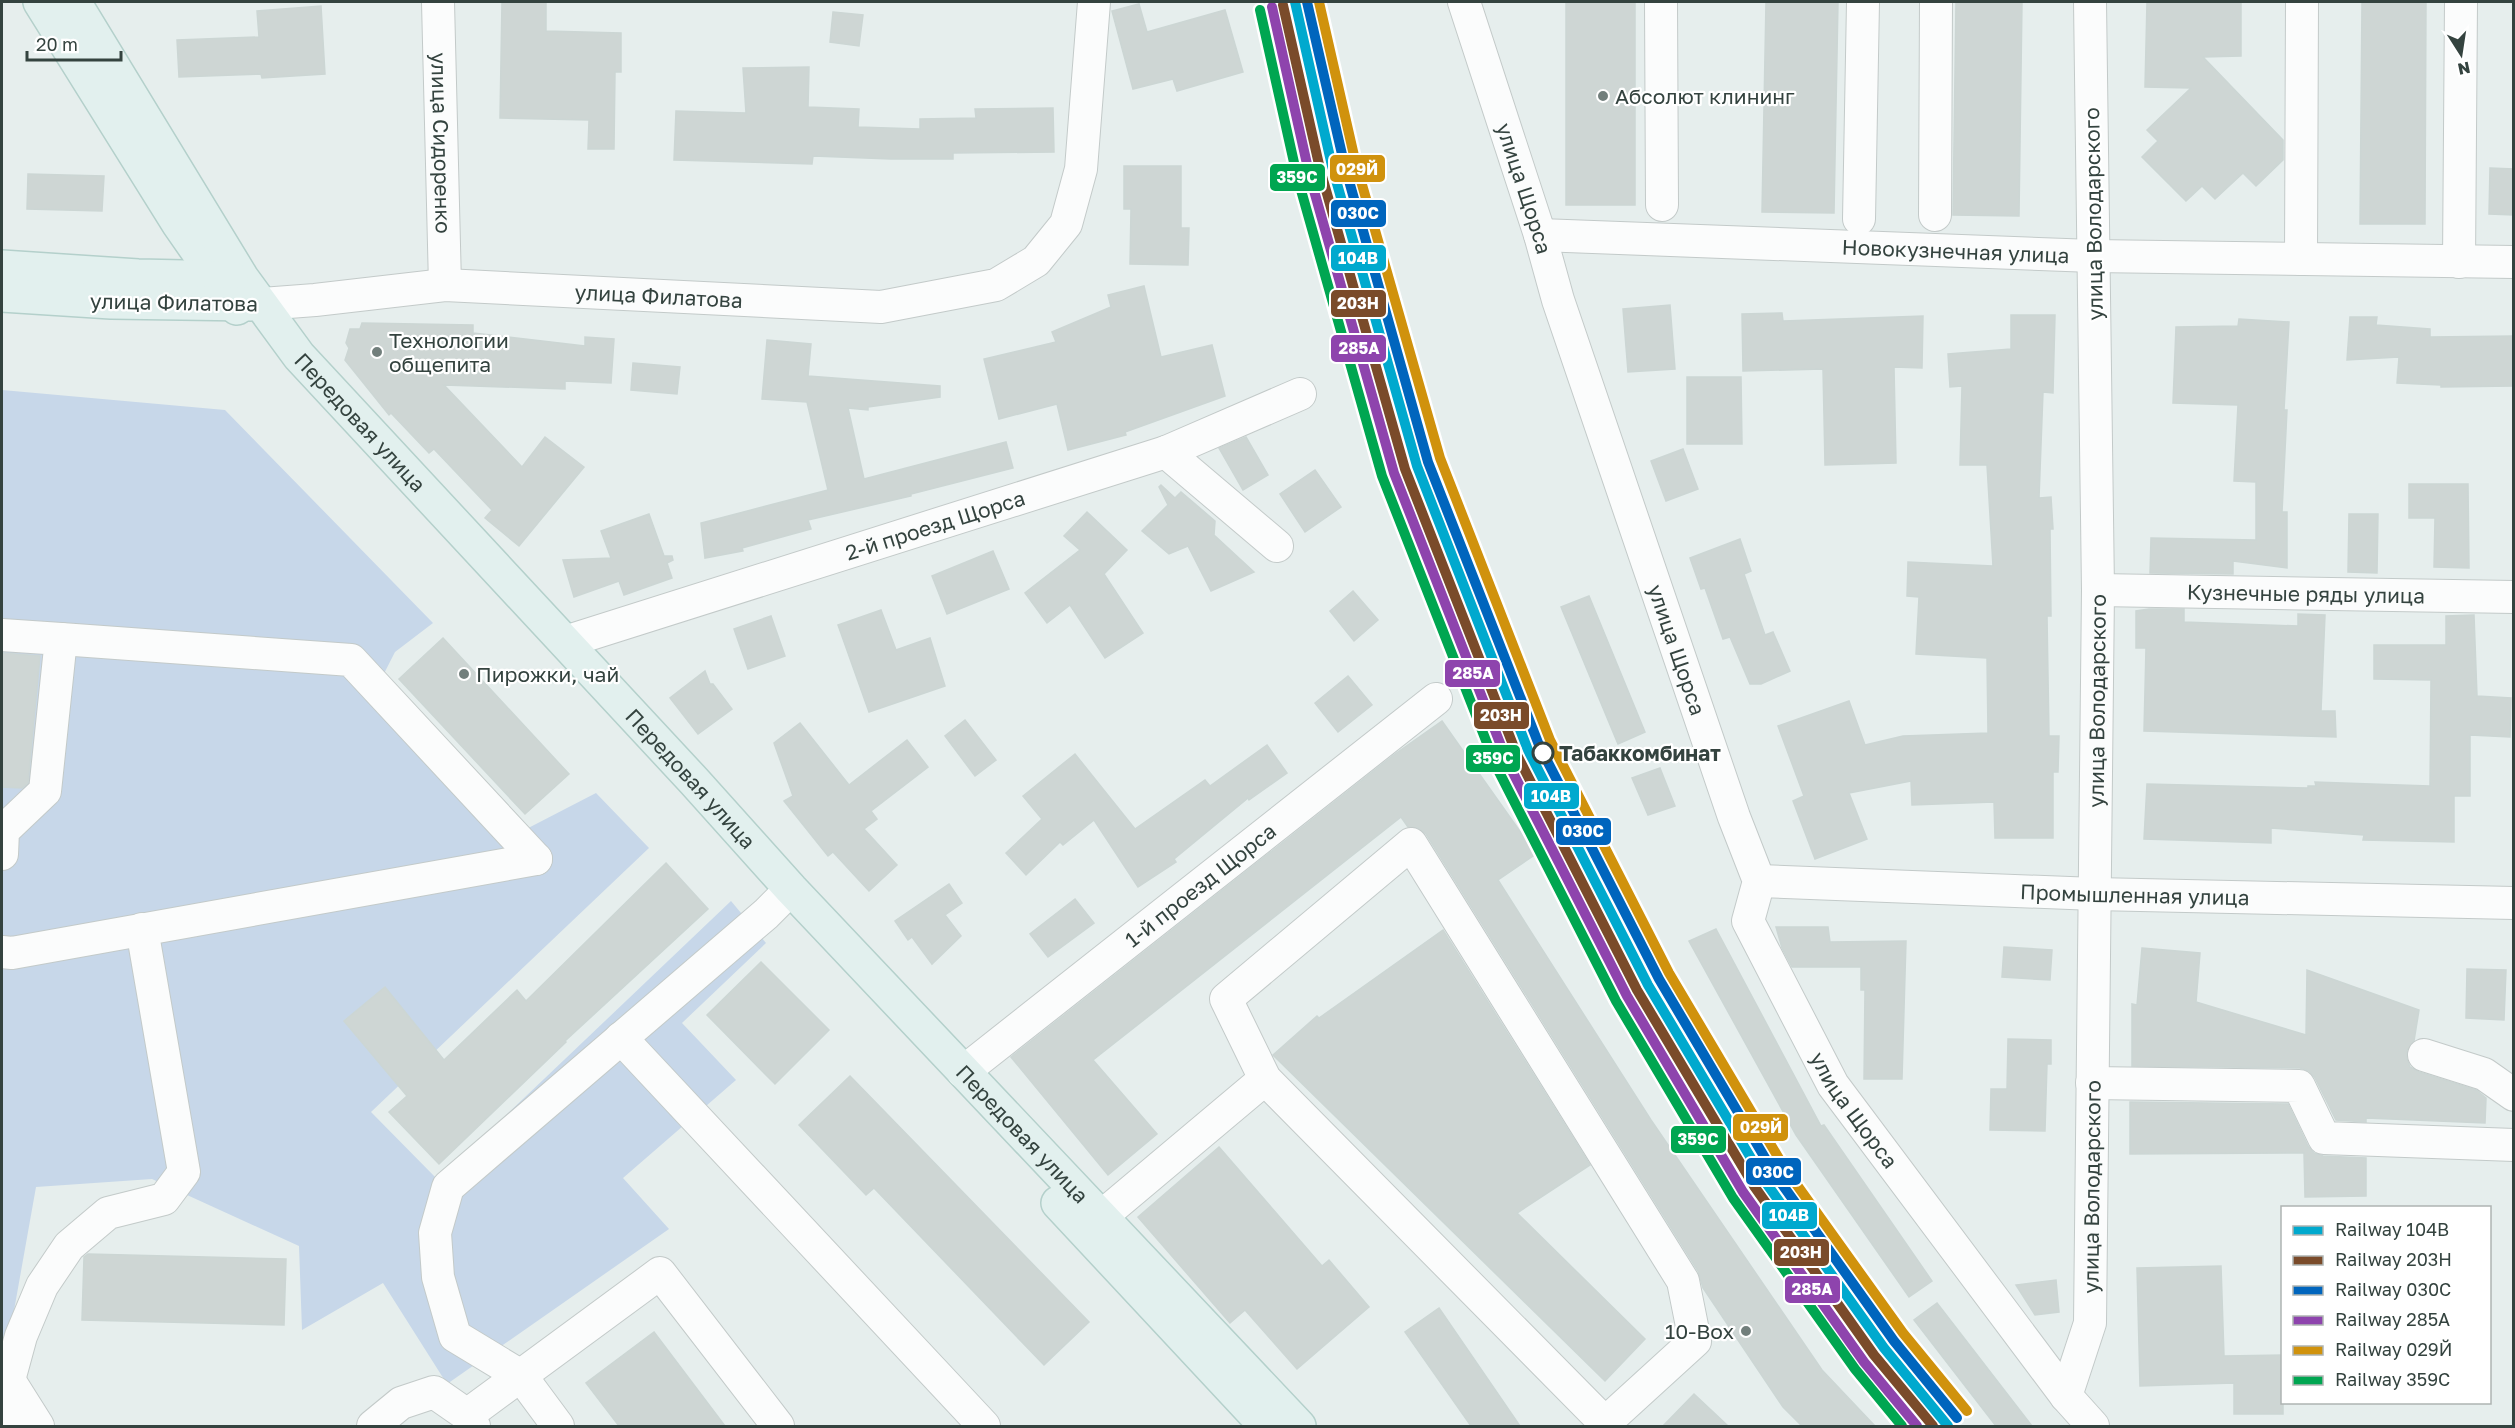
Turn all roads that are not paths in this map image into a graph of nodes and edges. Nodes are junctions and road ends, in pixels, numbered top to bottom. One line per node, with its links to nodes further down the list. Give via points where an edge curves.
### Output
1 (40, 2): 15 (main road, Передовая улица)
2 (74, 2): 24 (main road, Передовая улица)
3 (438, 2): 23 (street, улица Сидоренко)
4 (1094, 2): 23 (street, улица Филатова, via 1082,169 1066,224 1036,261 996,285 881,307)
5 (1464, 2): 16 (street, улица Щорса)
6 (1661, 2): 12 (street)
7 (1863, 2): 14 (street)
8 (1936, 2): 13 (street)
9 (2090, 2): 17 (street, улица Володарского)
10 (2302, 2): 18 (street)
11 (2462, 2): 19 (street)
12 (1662, 205)
13 (1935, 215)
14 (1859, 219)
15 (178, 223): 22 (main road, via 170,252); 24 (main road, Передовая улица)
16 (1540, 235): 17 (street, Новокузнечная улица); 36 (street, улица Щорса, via 1558,300)
17 (2093, 256): 18 (street, Новокузнечная улица); 29 (street, улица Володарского)
18 (2301, 259): 19 (street, Новокузнечная улица)
19 (2459, 262): 20 (street, Новокузнечная улица)
20 (2514, 262)
21 (2, 267): 22 (main road)
22 (138, 276): 24 (main road)
23 (445, 285): 24 (street, улица Филатова, via 315,300)
24 (238, 291): 25 (main road, улица Филатова, via 111,302); 33 (main road, Передовая улица); 38 (main road, Передовая улица, via 281,366)
25 (2, 295)
26 (1300, 394): 27 (street, 2-й проезд Щорса)
27 (1166, 452): 28 (street); 33 (street, 2-й проезд Щорса)
28 (1277, 546)
29 (2098, 590): 30 (street, Кузнечные ряды улица); 37 (street, улица Володарского)
30 (2514, 597)
31 (2, 635): 32 (street)
32 (61, 639): 35 (street, via 45,790 3,831); 40 (street, via 351,660 536,859)
33 (565, 642): 38 (main road, Передовая улица)
34 (1436, 699): 44 (street, 1-й проезд Щорса)
35 (2, 854)
36 (1759, 881): 37 (street, Промышленная улица); 52 (street, улица Щорса, via 1748,921 1833,1084)
37 (2095, 894): 39 (street, Промышленная улица); 46 (street, улица Володарского)
38 (785, 896): 42 (street); 44 (main road, Передовая улица); 60 (main road, Передовая улица)
39 (2514, 903)
40 (142, 929): 41 (street); 51 (street, via 184,1172 164,1199 108,1213 69,1246 42,1286 21,1336)
41 (2, 952)
42 (621, 1038): 50 (street, via 448,1187 435,1233 438,1277 455,1336); 59 (street)
43 (2424, 1055): 47 (street, via 2484,1074)
44 (963, 1072): 49 (main road, Передовая улица)
45 (1265, 1078): 45 (street, via 1605,1423 1695,1341 1683,1281 1411,844 1226,999); 49 (street)
46 (2092, 1083): 48 (street, via 2300,1086 2324,1138); 52 (street, улица Володарского, via 2090,1323)
47 (2514, 1095)
48 (2514, 1145)
49 (1102, 1216): 61 (main road, Передовая улица)
50 (521, 1376): 53 (street); 57 (street); 58 (street, via 660,1273)
51 (9, 1380): 54 (street); 55 (street)
52 (2066, 1396): 62 (street, улица Щорса)
53 (471, 1421): 56 (street, via 434,1392 401,1403)
54 (5, 1426)
55 (38, 1426)
56 (373, 1426)
57 (558, 1426)
58 (778, 1426)
59 (984, 1426)
60 (1266, 1426)
61 (1299, 1426)
62 (2093, 1426)

